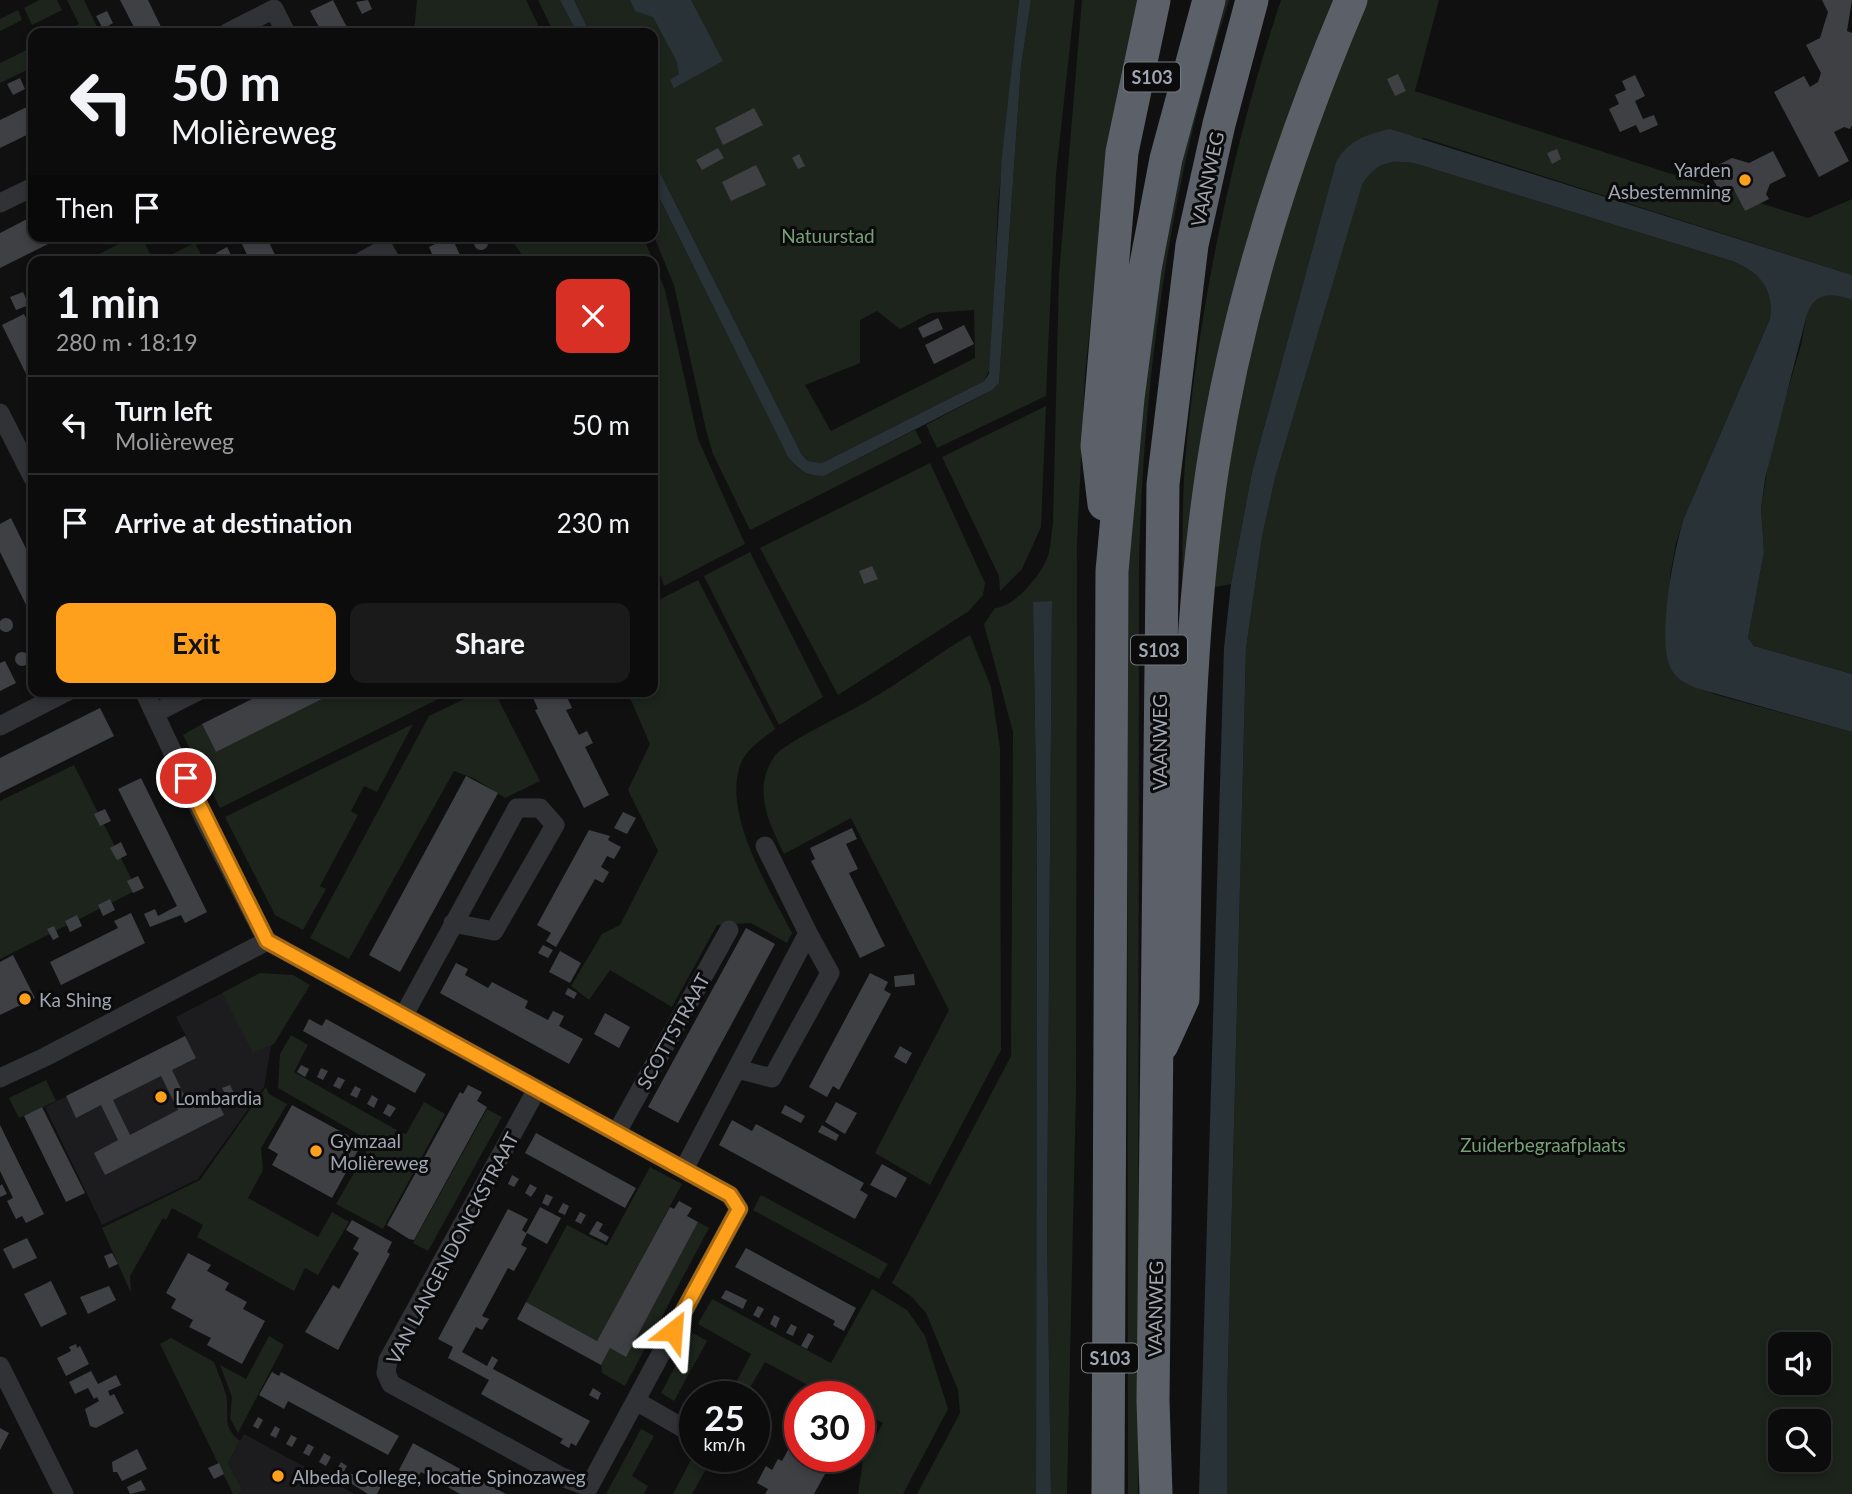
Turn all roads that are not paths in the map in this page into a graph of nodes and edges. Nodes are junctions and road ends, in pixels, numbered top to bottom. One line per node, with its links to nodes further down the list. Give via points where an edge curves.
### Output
1 (1154, 0): 12 (highway, S103, via 1122,152)
2 (1172, 0): 12 (highway, S103, via 1136,155)
3 (1209, 0): 15 (highway, S103, via 1167,159 1145,269)
4 (1252, 0): 27 (highway, VAANWEG / S103, via 1192,245 1163,484)
5 (1351, 0): 27 (highway, S103, via 1271,208 1219,430 1192,689 1183,999)
6 (237, 28): 7 (street, via 274,9)
7 (284, 28)
8 (28, 189): 9 (street)
9 (0, 203)
10 (371, 256): 11 (street, via 384,249)
11 (388, 256)
12 (1108, 312): 15 (highway, S103, via 1097,446)
13 (1, 416): 14 (street)
14 (28, 468)
15 (1112, 571): 37 (highway, S103)
16 (56, 697): 20 (street)
17 (148, 697): 19 (street)
18 (186, 697): 19 (street)
19 (157, 712): 25 (street, via 205,821)
20 (0, 726)
21 (765, 846): 24 (street)
22 (453, 923): 22 (street, via 494,931 555,825 540,808 517,808); 26 (street)
23 (729, 930): 31 (street, SCOTTSTRAAT)
24 (808, 933): 28 (street); 28 (street, via 830,973 772,1078)
25 (267, 941): 26 (street); 29 (street)
26 (404, 1015): 30 (street)
27 (1156, 1057): 38 (highway, VAANWEG / S103)
28 (737, 1069): 32 (street)
29 (0, 1078)
30 (537, 1089): 31 (street); 34 (street, VAN LANGENDONCKSTRAAT, via 388,1360 386,1373 391,1384 562,1477 589,1486)
31 (617, 1132): 32 (street)
32 (684, 1169): 34 (street, VAN LANGENDONCKSTRAAT, via 730,1195 739,1209)
33 (0, 1366): 36 (street)
34 (636, 1401): 35 (street)
35 (679, 1426)
36 (64, 1494)
37 (1108, 1494)
38 (1156, 1494)

